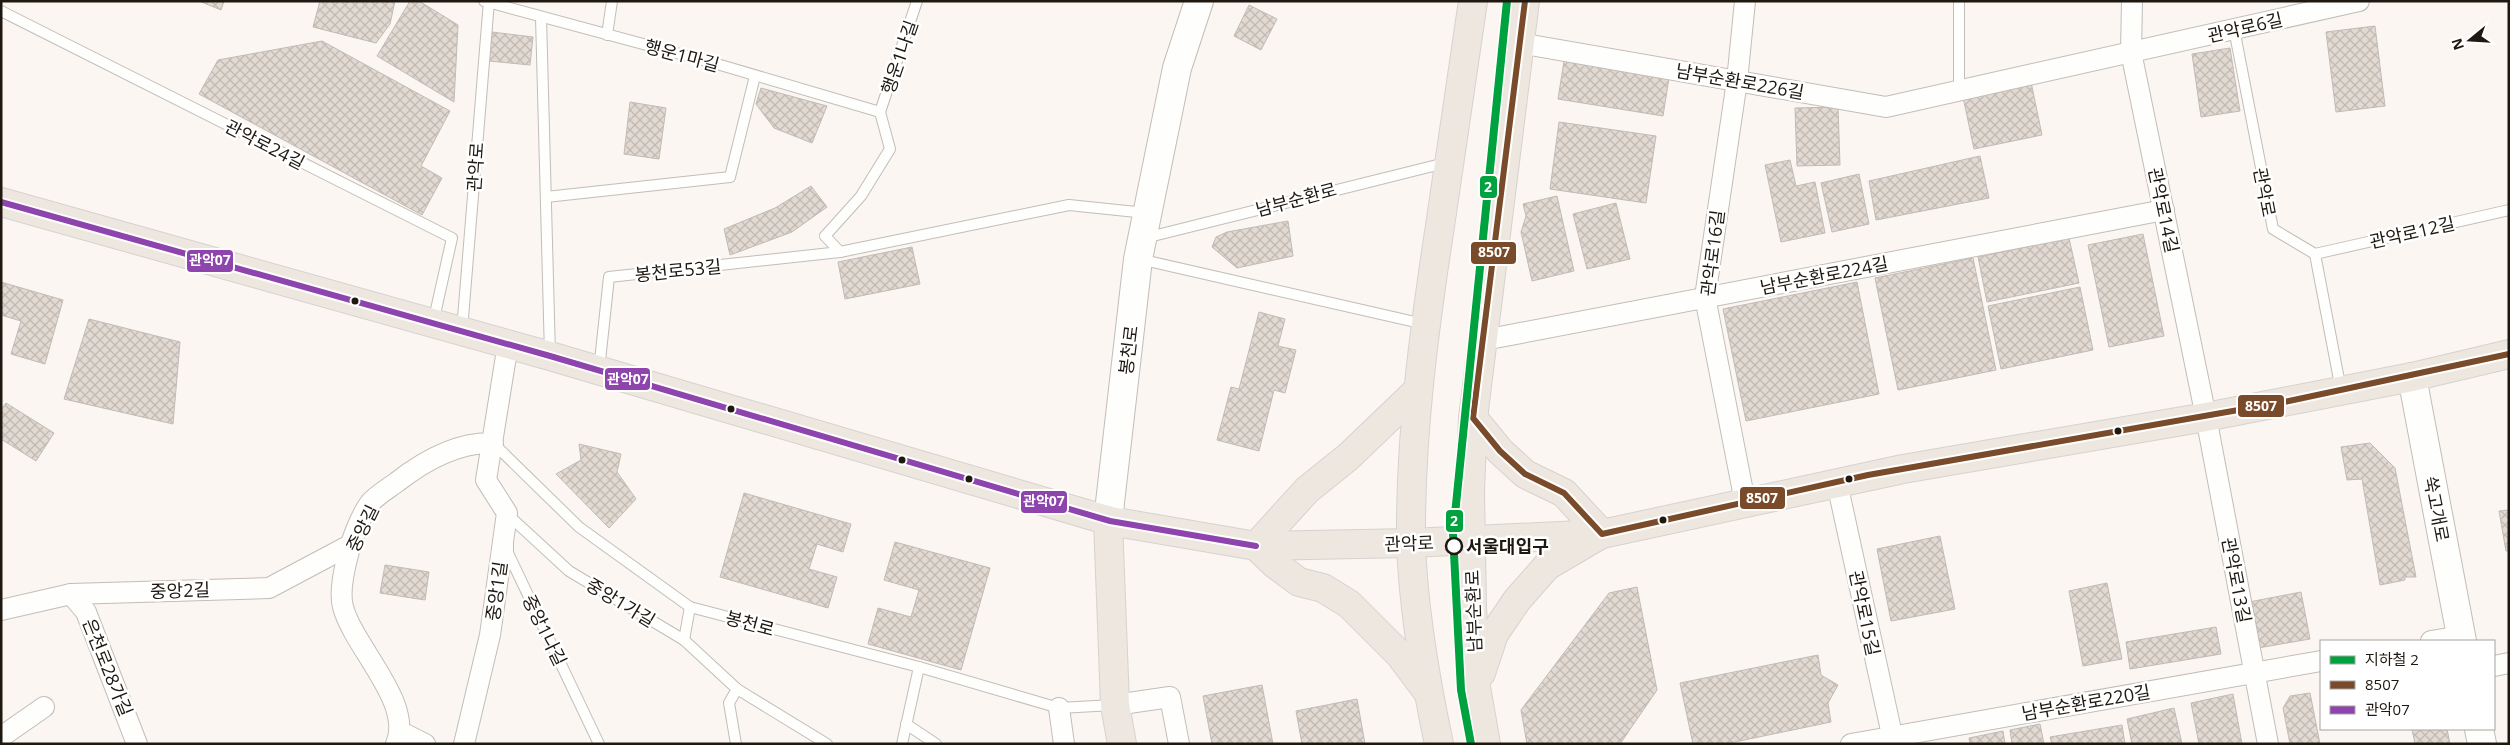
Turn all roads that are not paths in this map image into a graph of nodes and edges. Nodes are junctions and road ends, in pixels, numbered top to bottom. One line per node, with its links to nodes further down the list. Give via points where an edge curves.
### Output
1 (612, 1): 15 (lane)
2 (918, 1): 21 (lane, 행운1나길)
3 (1199, 1): 27 (main road, 봉천로, via 1177,68)
4 (1473, 1): 22 (main road)
5 (1525, 1): 16 (main road, 남부순환로)
6 (1745, 1): 19 (street, 관악로16길)
7 (1959, 1): 20 (lane)
8 (2132, 1): 17 (street, 관악로14길)
9 (2359, 1): 11 (street, 관악로6길)
10 (487, 2): 13 (lane, 행운1마길); 33 (lane, 관악로)
11 (2294, 9): 14 (street, 관악로6길)
12 (1, 11): 31 (lane, 관악로24길, via 452,238)
13 (541, 17): 15 (lane, 행운1마길); 23 (lane)
14 (2234, 29): 17 (street, 관악로6길); 29 (lane, 관악로, via 2272,229)
15 (607, 35): 18 (lane, 행운1마길)
16 (1519, 43): 19 (street, 남부순환로226길); 34 (main road, 남부순환로)
17 (2131, 52): 20 (street, 남부순환로226길); 25 (street, 관악로14길)
18 (755, 76): 21 (lane, 행운1마길); 23 (lane, via 730,177)
19 (1737, 81): 20 (street, 남부순환로226길, via 1886,106); 30 (street, 관악로16길)
20 (1959, 90)
21 (880, 112): 28 (lane, via 890,149 861,196 825,236)
22 (1450, 162): 27 (lane, 남부순환로); 32 (main road)
23 (546, 197): 37 (lane)
24 (1, 202): 31 (main road, 관악로)
25 (2164, 210): 30 (street, 남부순환로224길); 42 (street, 관악로14길)
26 (2509, 210): 29 (lane, 관악로12길)
27 (1143, 237): 28 (lane, 봉천로53길, via 1069,205); 32 (lane); 48 (main road, 봉천로)
28 (840, 252): 38 (lane, 봉천로53길, via 609,277)
29 (2315, 254): 41 (lane)
30 (1705, 297): 34 (street, 남부순환로224길); 46 (street, 관악로16길)
31 (433, 323): 33 (main road, 관악로)
32 (1425, 324): 40 (main road)
33 (462, 331): 35 (main road, 관악로)
34 (1484, 340): 43 (main road, 남부순환로)
35 (508, 344): 37 (main road, 관악로); 44 (street)
36 (2509, 354): 39 (main road, 관악로)
37 (550, 356): 38 (main road, 관악로)
38 (599, 370): 48 (main road, 관악로)
39 (2412, 378): 41 (main road, 관악로); 57 (main road, 쑥고개로)
40 (1418, 390): 52 (main road); 53 (main road, via 1348,458 1307,490)
41 (2341, 391): 42 (main road, 관악로)
42 (2206, 417): 45 (main road, 관악로); 64 (street, 관악로13길)
43 (1473, 418): 49 (main road, via 1500,452 1525,474 1564,493); 50 (main road, 남부순환로)
44 (493, 443): 47 (street, via 486,480); 51 (street, 중앙길, via 476,442 454,448 413,470 370,503); 55 (lane, 봉천로, via 579,527)
45 (1836, 483): 46 (main road, 관악로); 75 (street, 관악로15길)
46 (1745, 502): 49 (main road, 관악로)
47 (507, 513): 58 (lane, 중앙1가길, via 569,571); 78 (street, 중앙1길, via 490,635); 79 (lane, 중앙1나길, via 508,553)
48 (1108, 520): 53 (main road, 관악로); 68 (main road, 봉천로)
49 (1602, 534): 50 (main road, 관악로); 65 (main road, via 1547,566 1517,600 1494,634)
50 (1471, 540): 52 (main road, 관악로); 65 (main road, 남부순환로)
51 (350, 544): 54 (street, 중앙2길, via 269,588); 74 (street, 중앙길, via 344,573 343,606 351,627 393,698)
52 (1412, 544): 53 (main road, 관악로); 67 (main road)
53 (1256, 546): 67 (main road, via 1299,582 1323,588 1349,604 1400,654)
54 (71, 594): 56 (street, 중앙2길); 76 (street, 은천로28가길, via 86,612)
55 (690, 607): 58 (lane); 63 (lane, 봉천로)
56 (1, 610)
57 (2462, 638): 59 (street)
58 (684, 640): 66 (lane, 중앙1가길)
59 (2441, 640)
60 (2320, 661): 64 (street, 남부순환로220길)
61 (2509, 663): 62 (street)
62 (2495, 666)
63 (920, 667): 70 (lane, 봉천로); 71 (lane)
64 (2254, 673): 75 (street, 남부순환로220길); 90 (street, 관악로13길)
65 (1476, 687): 88 (main road, 남부순환로)
66 (737, 689): 80 (lane, via 729,703); 81 (lane, 중앙1가길)
67 (1428, 691): 87 (main road)
68 (1115, 705): 70 (lane, 봉천로); 85 (main road, 봉천로); 86 (street, via 1170,697)
69 (44, 707): 73 (street)
70 (1059, 708): 84 (street)
71 (906, 724): 82 (lane); 83 (lane)
72 (2480, 730): 91 (main road)
73 (1, 738)
74 (399, 738): 77 (street)
75 (1893, 740): 89 (street, 남부순환로220길)
76 (137, 744)
77 (425, 744)
78 (464, 744)
79 (599, 744)
80 (736, 744)
81 (827, 744)
82 (902, 744)
83 (936, 744)
84 (1064, 744)
85 (1122, 744)
86 (1179, 744)
87 (1439, 744)
88 (1486, 744)
89 (1850, 744)
90 (2268, 744)
91 (2482, 744)

